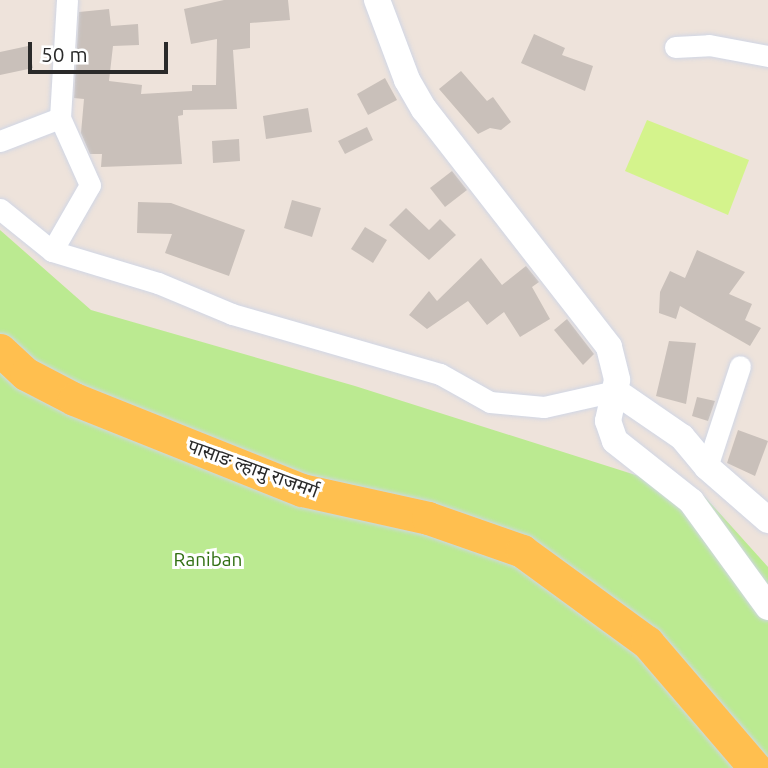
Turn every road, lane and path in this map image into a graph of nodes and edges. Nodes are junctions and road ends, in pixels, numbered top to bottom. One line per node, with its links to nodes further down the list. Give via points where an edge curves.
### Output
1 (67, 0): 5 (street)
2 (377, 0): 11 (street, via 407,80 425,109 609,347 617,368)
3 (675, 47): 4 (street, via 709,45)
4 (768, 57)
5 (60, 118): 6 (street); 8 (street, via 90,185)
6 (0, 141)
7 (0, 209): 8 (street)
8 (52, 251): 11 (street, via 158,283 232,314 440,374 490,402 544,407)
9 (0, 350): 15 (main road, पासाङ ल्हामु राजमर्ग, via 26,374 74,399 213,456 302,490 428,518 522,551 647,642)
10 (740, 366): 12 (street)
11 (615, 391): 12 (street, via 682,437); 14 (street, via 608,421 615,441 691,501)
12 (707, 467): 13 (street)
13 (768, 520)
14 (768, 607)
15 (755, 768)

